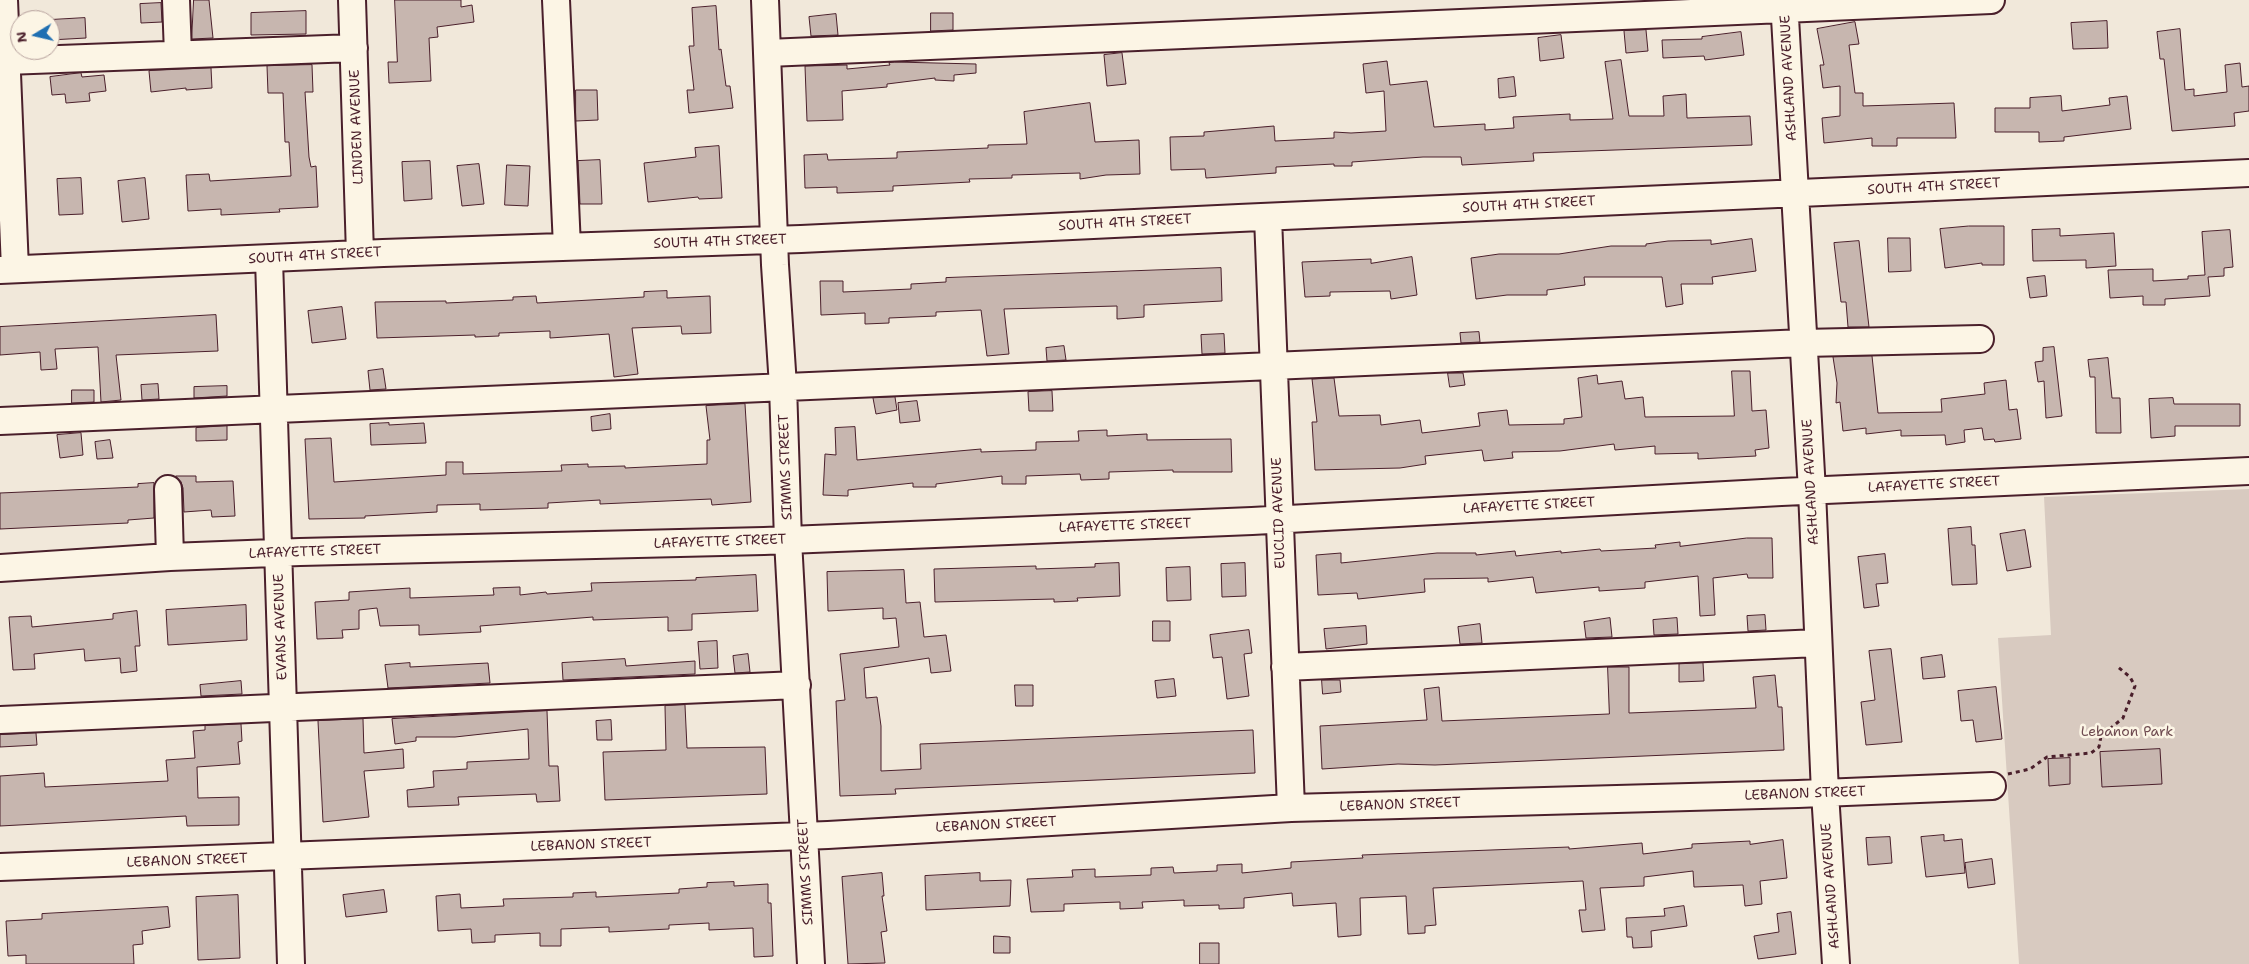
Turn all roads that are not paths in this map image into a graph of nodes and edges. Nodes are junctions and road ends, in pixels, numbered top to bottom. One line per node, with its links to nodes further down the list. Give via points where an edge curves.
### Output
1 (4, 0): 11 (street)
2 (176, 0): 10 (street)
3 (352, 0): 8 (street, LINDEN AVENUE)
4 (556, 0): 17 (street)
5 (765, 0): 9 (street, SIMMS STREET)
6 (1991, 0): 7 (street)
7 (1784, 4): 9 (street, via 1410,26); 14 (street, ASHLAND AVENUE)
8 (354, 48): 10 (street); 18 (street, LINDEN AVENUE)
9 (768, 53): 16 (street, SIMMS STREET)
10 (178, 54): 11 (street)
11 (6, 61): 12 (street)
12 (4, 123): 20 (street)
13 (2249, 173): 14 (street, SOUTH 4TH STREET)
14 (1796, 194): 15 (street, SOUTH 4TH STREET); 22 (street, ASHLAND AVENUE)
15 (1268, 217): 16 (street, SOUTH 4TH STREET); 23 (street, EUCLID AVENUE)
16 (774, 240): 17 (street, SOUTH 4TH STREET); 24 (street, SIMMS STREET)
17 (567, 247): 18 (street, SOUTH 4TH STREET)
18 (360, 254): 19 (street, SOUTH 4TH STREET)
19 (269, 259): 20 (street, SOUTH 4TH STREET); 25 (street, EVANS AVENUE)
20 (8, 269)
21 (1980, 339): 22 (street)
22 (1804, 343): 23 (street); 29 (street, ASHLAND AVENUE)
23 (1273, 365): 24 (street); 30 (street, EUCLID AVENUE)
24 (783, 386): 25 (street); 31 (street, SIMMS STREET)
25 (274, 410): 26 (street); 32 (street, EVANS AVENUE)
26 (0, 421)
27 (2249, 472): 29 (street, LAFAYETTE STREET)
28 (168, 489): 33 (street)
29 (1812, 491): 30 (street, LAFAYETTE STREET); 35 (street, ASHLAND AVENUE)
30 (1278, 520): 31 (street, LAFAYETTE STREET); 36 (street, EUCLID AVENUE)
31 (788, 540): 32 (street, LAFAYETTE STREET); 37 (street, SIMMS STREET)
32 (277, 553): 33 (street, LAFAYETTE STREET); 38 (street, EVANS AVENUE)
33 (170, 557): 34 (street, LAFAYETTE STREET)
34 (0, 568)
35 (1818, 643): 36 (street); 41 (street, ASHLAND AVENUE)
36 (1285, 667): 42 (street, EUCLID AVENUE)
37 (797, 685): 38 (street); 43 (street, SIMMS STREET)
38 (284, 707): 39 (street); 44 (street, EVANS AVENUE)
39 (0, 720)
40 (1997, 780): 41 (street, LEBANON STREET)
41 (1824, 794): 42 (street, LEBANON STREET); 48 (street, ASHLAND AVENUE)
42 (1291, 808): 43 (street, LEBANON STREET)
43 (804, 836): 44 (street, LEBANON STREET); 47 (street, SIMMS STREET)
44 (287, 857): 45 (street, LEBANON STREET); 46 (street, EVANS AVENUE)
45 (0, 867)
46 (291, 964)
47 (811, 964)
48 (1836, 964)

